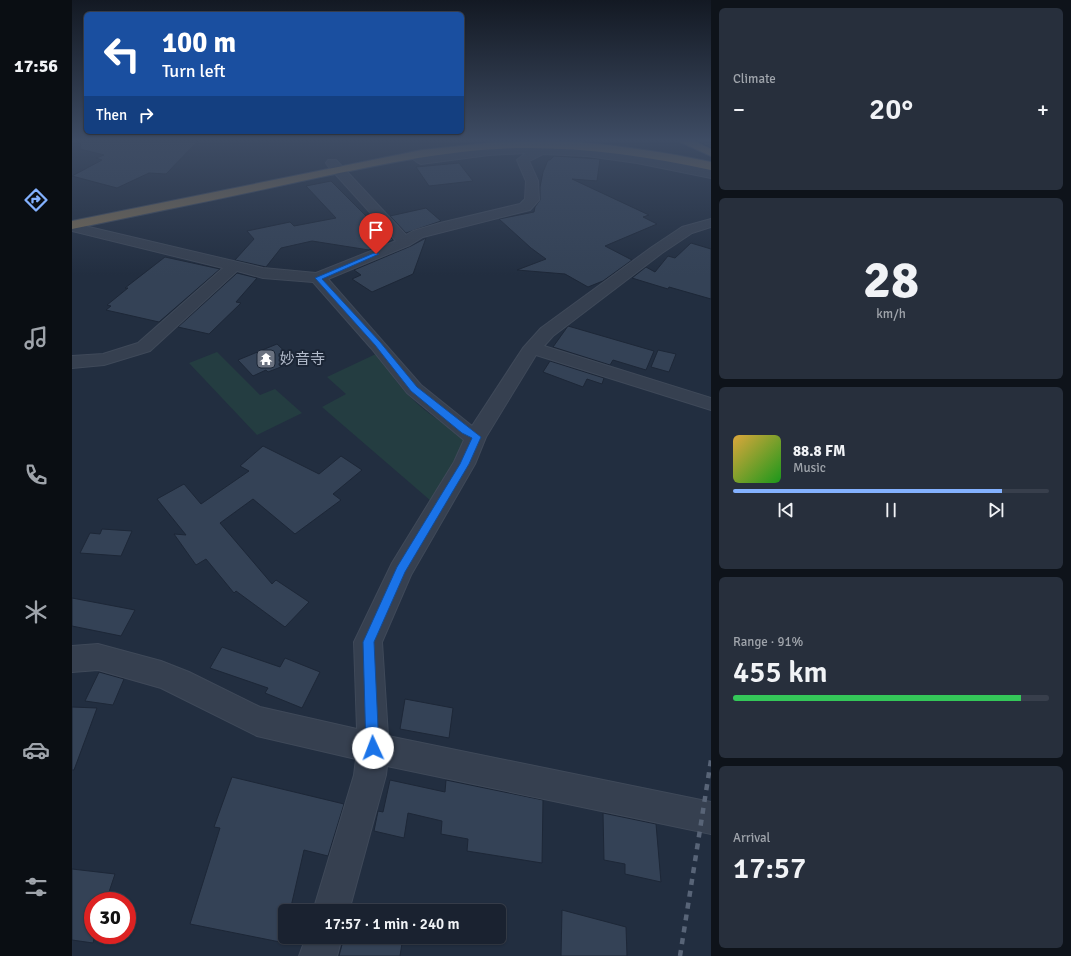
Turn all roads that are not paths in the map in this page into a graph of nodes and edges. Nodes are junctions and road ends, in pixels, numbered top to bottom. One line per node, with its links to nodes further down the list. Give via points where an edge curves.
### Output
1 (234, 186): 5 (highway)
2 (253, 186): 7 (highway)
3 (353, 186): 8 (street)
4 (532, 186): 8 (street, via 532,200 525,207 445,226 418,234)
5 (72, 215)
6 (711, 223): 11 (street, via 687,230 657,250 547,332)
7 (72, 226): 9 (street)
8 (405, 242): 10 (street)
9 (234, 266): 10 (street, via 287,276); 12 (street, via 144,347 104,359)
10 (318, 278): 14 (street, via 414,389)
11 (532, 348): 13 (street); 14 (street)
12 (72, 362)
13 (709, 404)
14 (476, 437): 16 (street, via 464,464 401,570 368,642)
15 (72, 659): 16 (street, via 98,658 161,675 257,721)
16 (373, 748): 17 (street); 18 (street, via 370,775)
17 (711, 818)
18 (333, 904)
19 (322, 944): 20 (street)
20 (318, 956)

